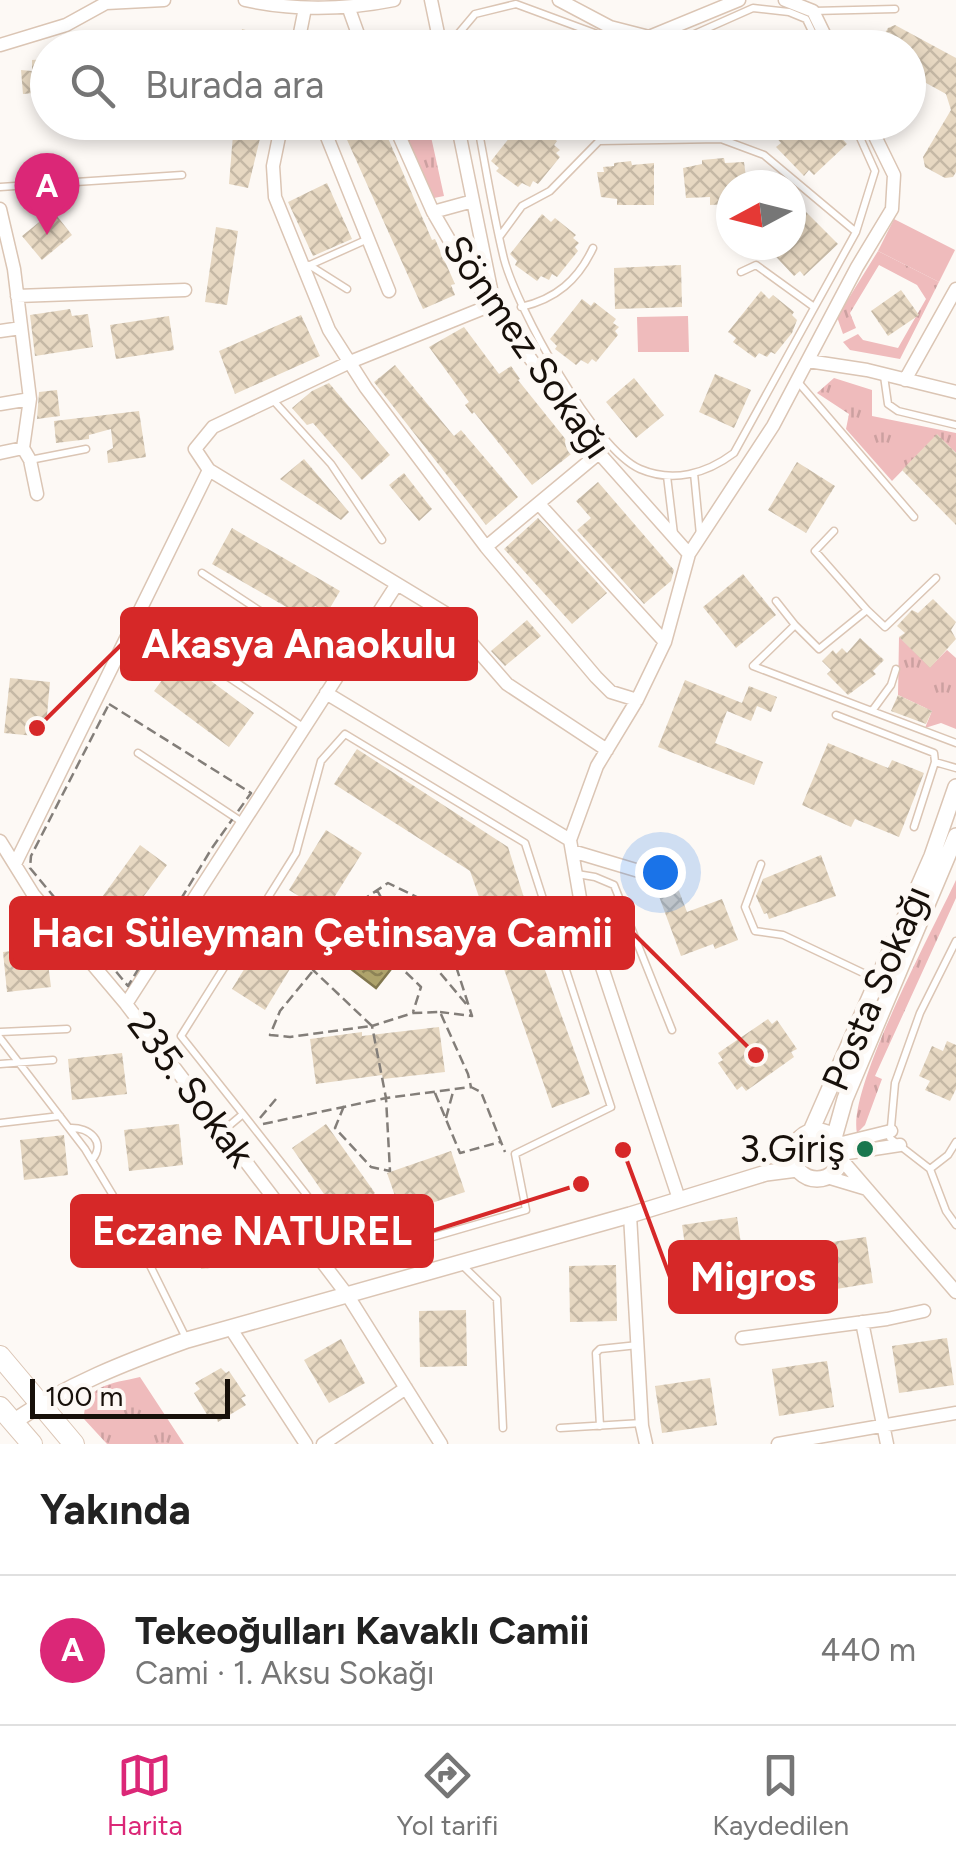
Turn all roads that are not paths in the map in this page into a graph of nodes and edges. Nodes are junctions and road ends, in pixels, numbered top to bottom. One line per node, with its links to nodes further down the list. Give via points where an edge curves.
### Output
1 (164, 0): 8 (street)
2 (245, 0): 9 (street)
3 (394, 0): 11 (street)
4 (430, 0): 16 (street)
5 (559, 0): 19 (street)
6 (738, 0): 20 (street)
7 (785, 0): 12 (street)
8 (107, 2): 13 (street)
9 (305, 8): 11 (street); 14 (street)
10 (895, 8): 12 (lane)
11 (349, 9): 15 (street)
12 (813, 11): 23 (street)
13 (51, 30)
14 (301, 30)
15 (357, 30)
16 (437, 30)
17 (462, 30): 18 (lane, via 475,14 516,4)
18 (586, 30)
19 (623, 30)
20 (664, 30)
21 (703, 30): 22 (lane, via 753,8 789,12 806,19)
22 (811, 30)
23 (822, 30)
24 (30, 36): 25 (street)
25 (0, 44)
26 (278, 140): 44 (street, via 275,196)
27 (328, 140): 42 (street)
28 (401, 140): 39 (street, Sönmez Sokağı)
29 (461, 140): 37 (street)
30 (481, 140): 41 (lane)
31 (639, 140): 41 (lane, via 598,141 550,190 522,206)
32 (727, 140): 40 (lane, via 764,155)
33 (862, 140): 40 (lane, via 875,172)
34 (877, 140): 57 (street, via 894,176 892,210)
35 (182, 175): 36 (lane)
36 (0, 188)
37 (474, 201): 39 (street); 52 (street)
38 (0, 209): 45 (street)
39 (433, 212): 52 (street, Sönmez Sokağı)
40 (856, 232): 54 (lane)
41 (500, 236): 53 (lane)
42 (368, 239): 44 (lane); 50 (street)
43 (594, 248): 53 (lane, via 573,282)
44 (306, 265): 47 (lane); 58 (street)
45 (7, 271): 51 (street)
46 (741, 272): 54 (lane, via 762,268)
47 (348, 289)
48 (956, 289): 60 (street)
49 (186, 290): 51 (street)
50 (390, 291)
51 (18, 296): 55 (street)
52 (494, 304): 58 (street); 69 (street, Sönmez Sokağı)
53 (521, 307): 73 (lane, via 615,451)
54 (814, 307): 72 (lane, via 734,453)
55 (21, 328): 56 (street); 63 (street)
56 (0, 331)
57 (808, 361): 59 (street); 61 (street)
58 (350, 362): 64 (street); 81 (street)
59 (884, 375): 60 (street); 66 (lane, via 888,404)
60 (905, 380): 62 (street)
61 (797, 381): 76 (lane); 79 (street)
62 (956, 392)
63 (30, 398): 65 (street); 70 (street)
64 (272, 399): 71 (street, via 212,427 196,450); 80 (lane, via 331,464)
65 (0, 404)
66 (956, 426)
67 (86, 448): 70 (lane)
68 (0, 453): 70 (street)
69 (599, 453): 75 (street); 78 (street, Sönmez Sokağı)
70 (27, 454): 74 (street)
71 (209, 470): 85 (street); 109 (street)
72 (694, 474): 73 (lane); 79 (lane)
73 (667, 476): 78 (lane)
74 (37, 494)
75 (539, 504): 81 (street); 89 (street)
76 (914, 517)
77 (834, 530): 87 (lane, via 815,552)
78 (674, 536): 82 (street, Sönmez Sokağı)
79 (700, 536): 82 (street)
80 (382, 540)
81 (486, 546): 94 (street, via 596,677 612,692)
82 (689, 554): 89 (street)
83 (202, 573): 90 (lane, via 320,651 335,630)
84 (936, 578): 87 (lane, via 884,628)
85 (397, 584): 90 (street); 99 (street, via 445,613 508,684)
86 (776, 601): 88 (lane)
87 (868, 610): 88 (lane, via 820,649)
88 (795, 625): 95 (lane, via 753,666)
89 (665, 642): 94 (street)
90 (358, 644): 93 (street)
91 (182, 646): 97 (lane)
92 (896, 669): 95 (lane)
93 (326, 693): 97 (street); 108 (street)
94 (637, 700): 99 (street)
95 (872, 711): 98 (lane)
96 (836, 715): 101 (lane, via 934,753)
97 (304, 727): 104 (street)
98 (956, 743)
99 (606, 750): 108 (street)
100 (138, 753): 104 (lane)
101 (935, 762): 102 (lane); 105 (lane)
102 (956, 768)
103 (956, 787): 116 (street, Posta Sokağı)
104 (239, 819): 117 (street)
105 (914, 827)
106 (956, 836): 133 (street, Posta Sokağı, via 845,1099)
107 (0, 840): 109 (street, 235. Sokak)
108 (571, 846): 111 (street); 112 (street)
109 (15, 864): 117 (street, 235. Sokak)
110 (760, 864): 116 (lane, via 744,907 754,931 782,934)
111 (576, 874): 114 (street); 119 (lane, via 614,886)
112 (659, 877)
113 (956, 942): 130 (lane, via 920,1013 896,1084)
114 (598, 954): 115 (lane); 141 (street)
115 (563, 961): 124 (lane, via 611,1107 515,1154 526,1210 357,1260); 124 (lane, via 525,844 345,734 321,761 296,852 182,1036)
116 (880, 981): 129 (street, Posta Sokağı)
117 (126, 1004): 128 (street, 235. Sokak)
118 (67, 1029): 120 (lane)
119 (672, 1030)
120 (0, 1035): 122 (lane)
121 (53, 1060): 122 (lane)
122 (17, 1062): 123 (lane); 125 (lane)
123 (0, 1064)
124 (242, 1114): 128 (lane)
125 (60, 1116): 126 (lane); 127 (lane)
126 (0, 1123)
127 (69, 1128): 135 (lane); 135 (lane, via 92,1132)
128 (223, 1131): 146 (street, 235. Sokak)
129 (811, 1131): 133 (street, via 823,1131); 134 (street)
130 (891, 1131): 132 (lane); 133 (street)
131 (956, 1142): 137 (lane)
132 (900, 1145): 133 (street); 137 (lane)
133 (838, 1149): 139 (street, via 836,1170); 140 (street)
134 (792, 1152): 136 (street); 138 (street)
135 (92, 1160): 151 (lane)
136 (797, 1169): 138 (street); 139 (street, via 810,1178)
137 (930, 1170): 143 (lane)
138 (766, 1173): 141 (street)
139 (827, 1177): 140 (street)
140 (870, 1190): 145 (street)
141 (679, 1199): 142 (street)
142 (630, 1215): 144 (street); 152 (street)
143 (956, 1225)
144 (460, 1264): 146 (street); 161 (lane, via 497,1299)
145 (956, 1292)
146 (348, 1296): 149 (street); 154 (street, 235. Sokak)
147 (924, 1311): 148 (street)
148 (862, 1322): 150 (street); 159 (street)
149 (231, 1329): 151 (street); 165 (street)
150 (742, 1338)
151 (187, 1340): 155 (street)
152 (638, 1345): 158 (street); 160 (lane, via 596,1353)
153 (0, 1356): 155 (main road)
154 (406, 1388): 166 (street); 167 (street, 235. Sokak)
155 (41, 1403): 157 (street); 164 (main road)
156 (956, 1413): 159 (street)
157 (7, 1414): 163 (main road)
158 (642, 1423): 160 (lane); 168 (street)
159 (884, 1425): 169 (street); 170 (street)
160 (600, 1426): 162 (lane)
161 (502, 1428)
162 (560, 1428)
163 (32, 1444)
164 (74, 1444)
165 (306, 1444)
166 (323, 1444)
167 (441, 1444)
168 (646, 1444)
169 (778, 1444)
170 (887, 1444)

